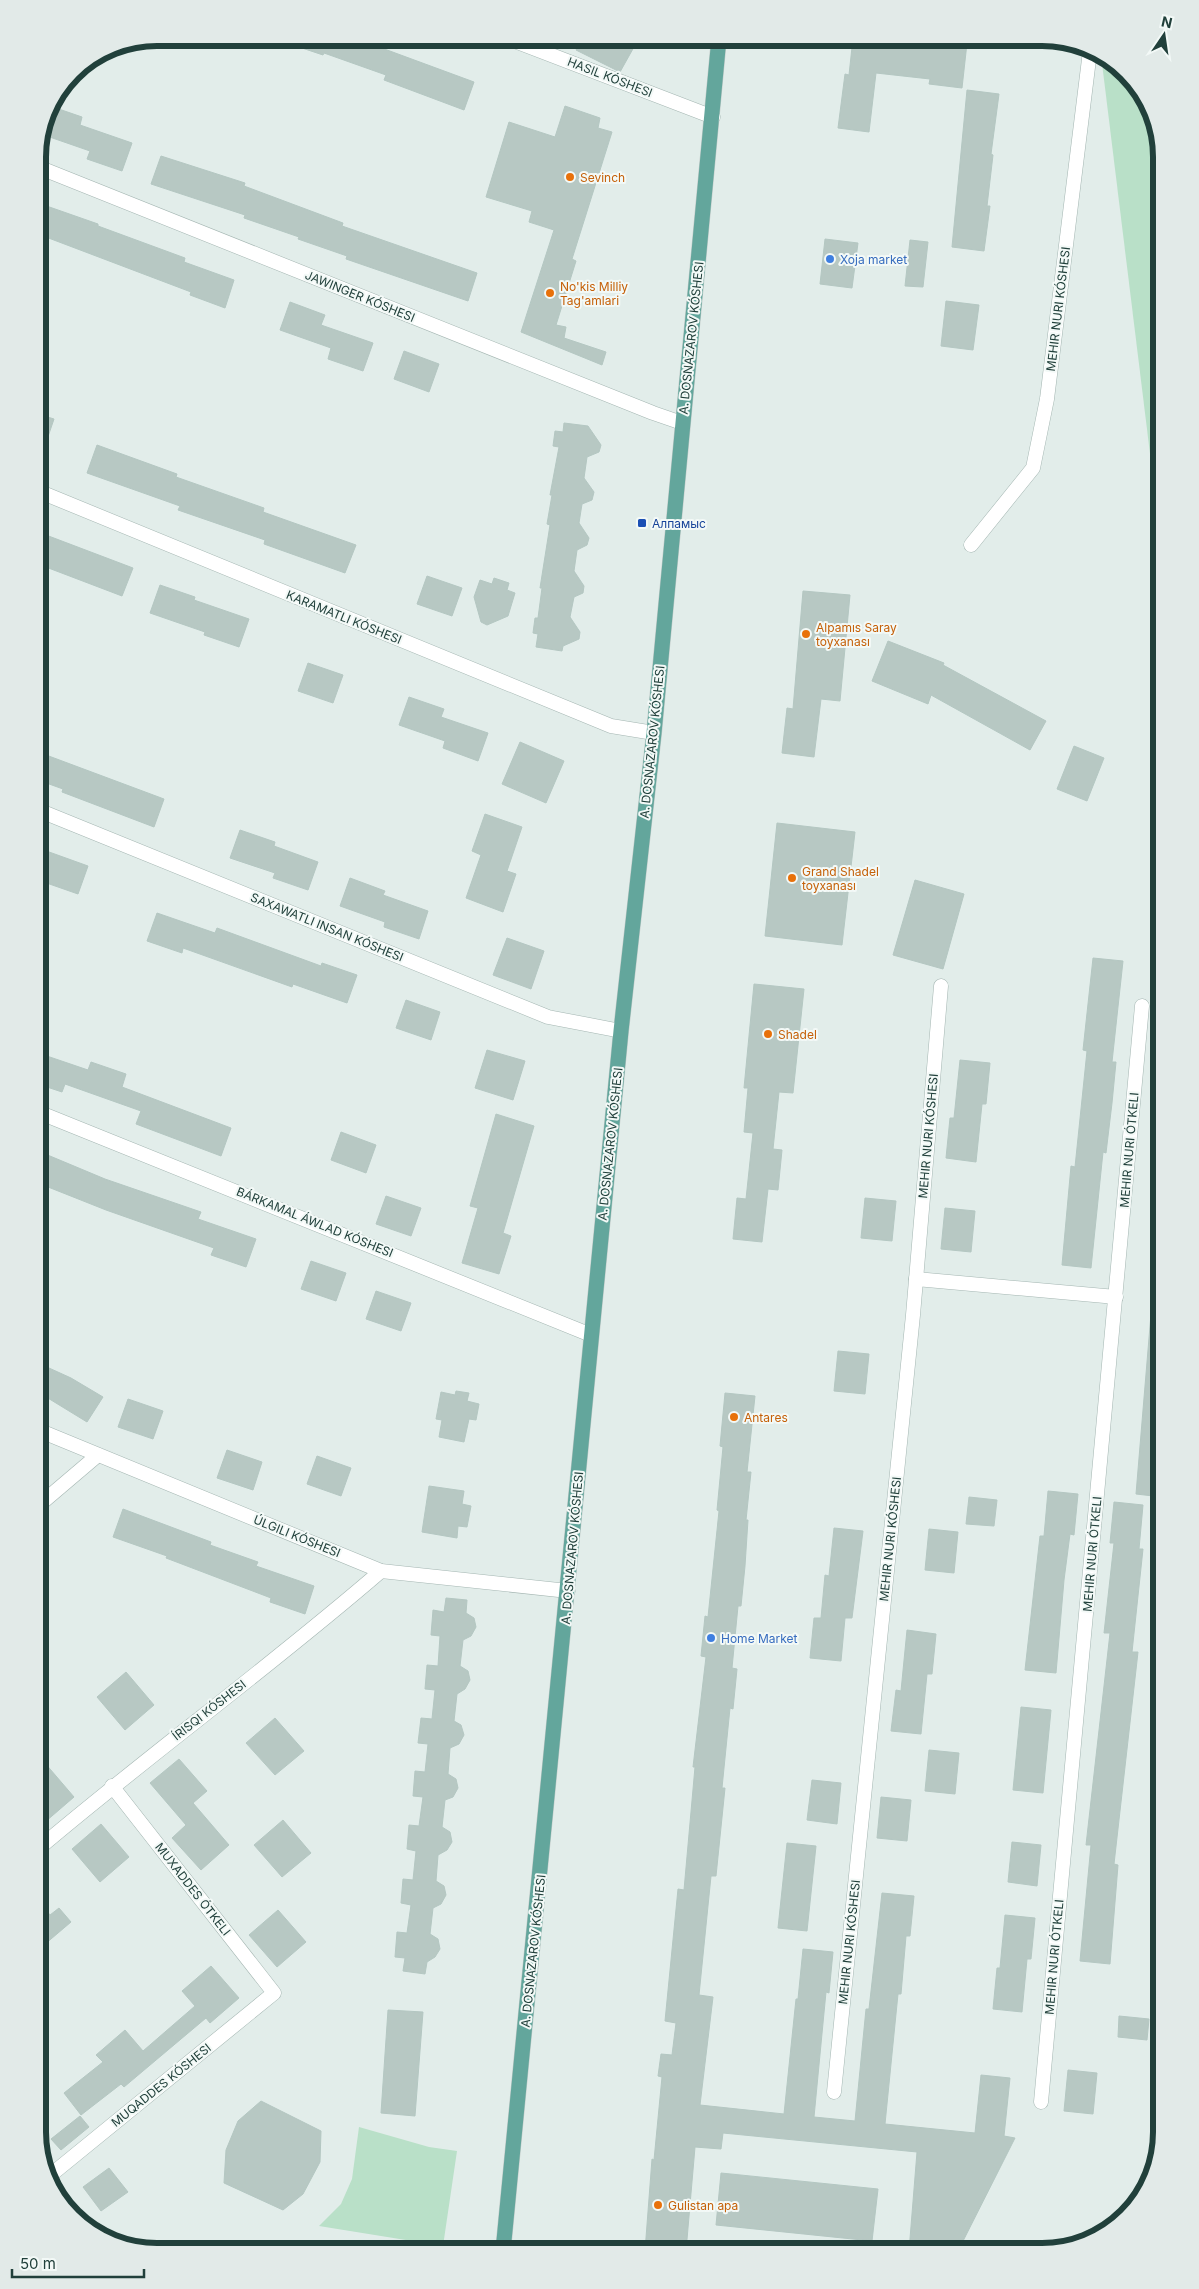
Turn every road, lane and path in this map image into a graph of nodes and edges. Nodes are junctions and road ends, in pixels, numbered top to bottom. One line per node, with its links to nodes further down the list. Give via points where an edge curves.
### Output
1 (528, 46): 4 (street)
2 (718, 46): 4 (main road, A. DOSNAZAROV KÓSHESI)
3 (1089, 57): 8 (street, via 1047,399 1033,468)
4 (713, 117): 6 (main road, A. DOSNAZAROV KÓSHESI)
5 (46, 170): 6 (street)
6 (682, 423): 9 (main road, A. DOSNAZAROV KÓSHESI)
7 (46, 494): 9 (street, via 611,726)
8 (971, 545)
9 (654, 733): 13 (main road, A. DOSNAZAROV KÓSHESI)
10 (46, 813): 13 (street, via 548,1017)
11 (941, 986): 15 (street)
12 (1142, 1006): 16 (street)
13 (621, 1031): 17 (main road, A. DOSNAZAROV KÓSHESI)
14 (46, 1115): 17 (street, BÁRKAMAL ÁWLAD KÓSHESI)
15 (916, 1279): 16 (street); 26 (street)
16 (1116, 1297): 27 (street)
17 (592, 1335): 22 (main road, A. DOSNAZAROV KÓSHESI)
18 (46, 1433): 19 (street, ÚLGILI KÓSHESI)
19 (98, 1455): 20 (street); 21 (street, ÚLGILI KÓSHESI)
20 (46, 1499)
21 (381, 1571): 22 (street, ÚLGILI KÓSHESI); 23 (street, via 318,1625)
22 (568, 1591): 29 (main road, A. DOSNAZAROV KÓSHESI)
23 (112, 1786): 24 (street); 25 (street, MUXADDES ÓTKELI)
24 (46, 1841)
25 (274, 1992): 28 (street, MUQADDES KÓSHESI)
26 (834, 2092)
27 (1041, 2102)
28 (54, 2172)
29 (504, 2243)

